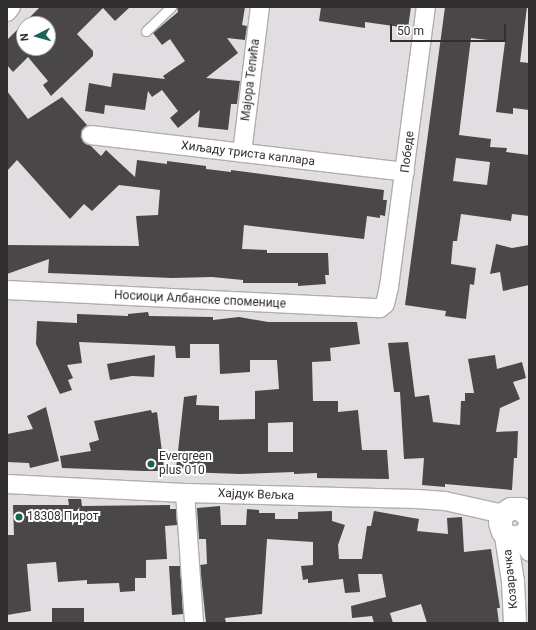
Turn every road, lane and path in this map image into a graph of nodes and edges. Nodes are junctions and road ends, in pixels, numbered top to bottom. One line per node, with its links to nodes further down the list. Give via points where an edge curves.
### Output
1 (12, 7): 5 (street)
2 (171, 7): 6 (lane)
3 (260, 7): 8 (street, Мајора Тепића)
4 (426, 7): 9 (street, Победе)
5 (7, 12)
6 (146, 31)
7 (91, 135): 8 (street, Хиљаду триста каплара)
8 (242, 153): 9 (street, Хиљаду триста каплара)
9 (405, 172): 11 (street, Победе)
10 (7, 290): 11 (street, Носиоци Албанске споменице, via 375,308 385,304)
11 (386, 297)
12 (7, 484): 13 (street, Хајдук Вељка)
13 (185, 493): 14 (street, Хајдук Вељка, via 445,501); 15 (street)
14 (523, 523): 16 (street, Козарачка, via 513,582)
15 (194, 623)
16 (515, 623)

